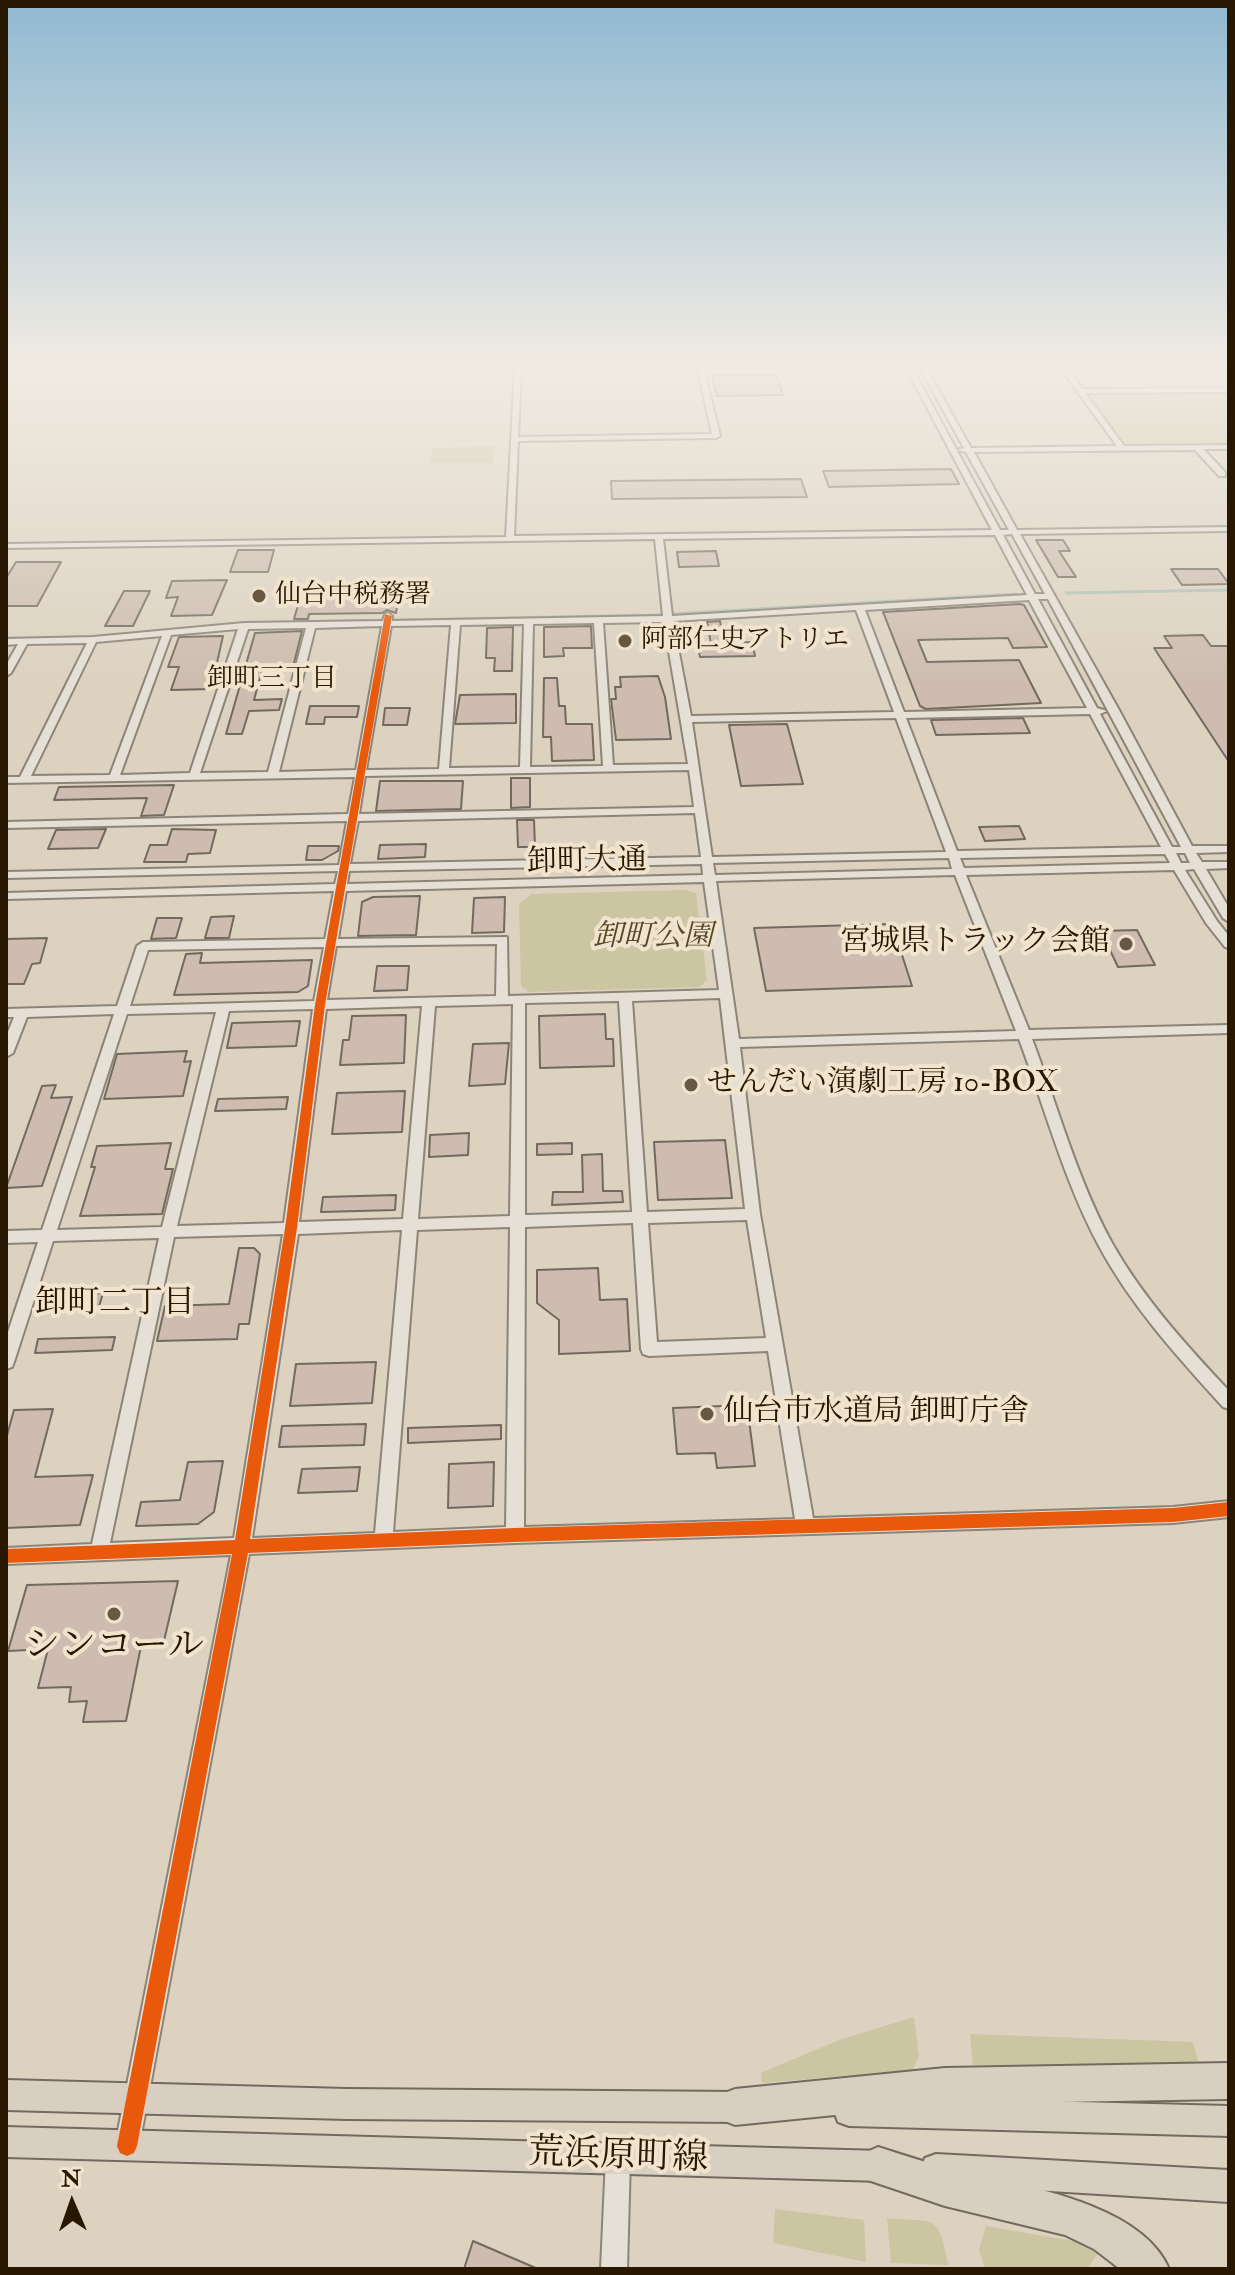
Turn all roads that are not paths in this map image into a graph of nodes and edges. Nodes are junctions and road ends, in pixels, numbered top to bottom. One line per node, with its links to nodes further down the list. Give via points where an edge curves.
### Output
1 (513, 472): 9 (street)
2 (965, 472): 5 (street)
3 (981, 472): 6 (street)
4 (1229, 521): 6 (street)
5 (997, 529): 6 (street); 8 (street); 9 (street, via 621,531); 11 (street)
6 (1012, 529): 7 (street); 12 (street)
7 (1229, 529)
8 (659, 538): 9 (street); 14 (street)
9 (510, 539): 10 (street)
10 (8, 549)
11 (1032, 592): 12 (street); 13 (street); 14 (street); 28 (street)
12 (1048, 592): 27 (street)
13 (859, 606): 14 (street); 29 (street)
14 (668, 614): 15 (street); 16 (street); 30 (street)
15 (388, 620): 18 (street); 19 (street); 22 (street, via 251,620); 35 (street)
16 (598, 620): 17 (street); 32 (street)
17 (529, 621): 18 (street); 33 (street)
18 (456, 622): 34 (street)
19 (311, 625): 20 (street); 36 (street)
20 (244, 626): 21 (street); 37 (street)
21 (168, 632): 23 (street); 38 (street)
22 (6, 635)
23 (93, 640): 25 (street); 40 (street)
24 (6, 642): 25 (street)
25 (24, 642): 26 (street)
26 (6, 673)
27 (1114, 710): 28 (street); 46 (street)
28 (1095, 711): 29 (street); 45 (street)
29 (900, 715): 30 (street); 47 (street)
30 (687, 719): 31 (street)
31 (694, 767): 32 (street); 41 (street)
32 (608, 768): 33 (street)
33 (525, 769): 34 (street)
34 (444, 771): 35 (street)
35 (360, 772): 36 (street); 42 (street)
36 (273, 774): 37 (street)
37 (194, 776): 38 (street)
38 (114, 778): 40 (street)
39 (6, 780): 40 (street)
40 (24, 780)
41 (699, 810): 42 (street); 48 (street)
42 (352, 817): 43 (street); 52 (street)
43 (6, 825)
44 (1229, 849): 46 (street, 卸町大通)
45 (1169, 850): 46 (street, 卸町大通); 47 (street, 卸町大通); 50 (street)
46 (1189, 850): 51 (street)
47 (951, 855): 48 (street, 卸町大通); 53 (street)
48 (707, 860): 52 (street, 卸町大通); 55 (street)
49 (1229, 865): 51 (street)
50 (1177, 866): 51 (street); 53 (street); 60 (street)
51 (1197, 866): 58 (street)
52 (343, 867): 54 (street, 卸町大通); 56 (street)
53 (957, 872): 55 (street); 71 (street)
54 (6, 875)
55 (709, 878): 56 (street); 61 (street)
56 (339, 887): 57 (street); 59 (street)
57 (6, 896)
58 (1229, 918)
59 (331, 943): 63 (street, via 503,940); 65 (street); 67 (street, via 143,946)
60 (1229, 944)
61 (727, 994): 62 (street); 72 (street)
62 (625, 997): 63 (street); 75 (street)
63 (511, 1000): 64 (street); 76 (street)
64 (429, 1002): 65 (street); 77 (street)
65 (320, 1005): 66 (street); 78 (street)
66 (224, 1007): 67 (street); 79 (street)
67 (123, 1009): 69 (street); 80 (street)
68 (6, 1013): 69 (street)
69 (22, 1013): 73 (street)
70 (1229, 1029): 71 (street)
71 (1024, 1036): 72 (street); 84 (street, via 1069,1162 1106,1244 1159,1327)
72 (733, 1043): 74 (street)
73 (6, 1053)
74 (753, 1214): 75 (street); 82 (street)
75 (641, 1217): 76 (street); 82 (street, via 649,1349)
76 (519, 1221): 77 (street); 87 (street)
77 (409, 1225): 78 (street); 88 (street)
78 (291, 1228): 79 (street); 89 (street)
79 (168, 1232): 80 (street); 90 (street)
80 (46, 1236): 81 (street); 83 (street)
81 (6, 1237)
82 (772, 1344): 86 (street)
83 (6, 1362)
84 (1229, 1402)
85 (1229, 1509): 86 (street)
86 (805, 1526): 87 (street)
87 (515, 1535): 88 (street)
88 (383, 1542): 89 (street)
89 (241, 1549): 90 (street); 94 (street)
90 (99, 1553): 91 (street)
91 (6, 1556)
92 (1229, 2081): 95 (highway, via 945,2086)
93 (6, 2095): 94 (main road, 荒浜原町線)
94 (135, 2100): 95 (main road, 荒浜原町線); 98 (street)
95 (735, 2107): 96 (main road, 荒浜原町線)
96 (1229, 2121)
97 (6, 2142): 98 (main road, 荒浜原町線)
98 (127, 2146): 99 (main road, 荒浜原町線)
99 (618, 2158): 100 (main road, 荒浜原町線); 102 (street)
100 (878, 2166): 101 (main road, 荒浜原町線); 103 (highway, via 1096,2226)
101 (1229, 2186)
102 (614, 2269)
103 (1149, 2269)

